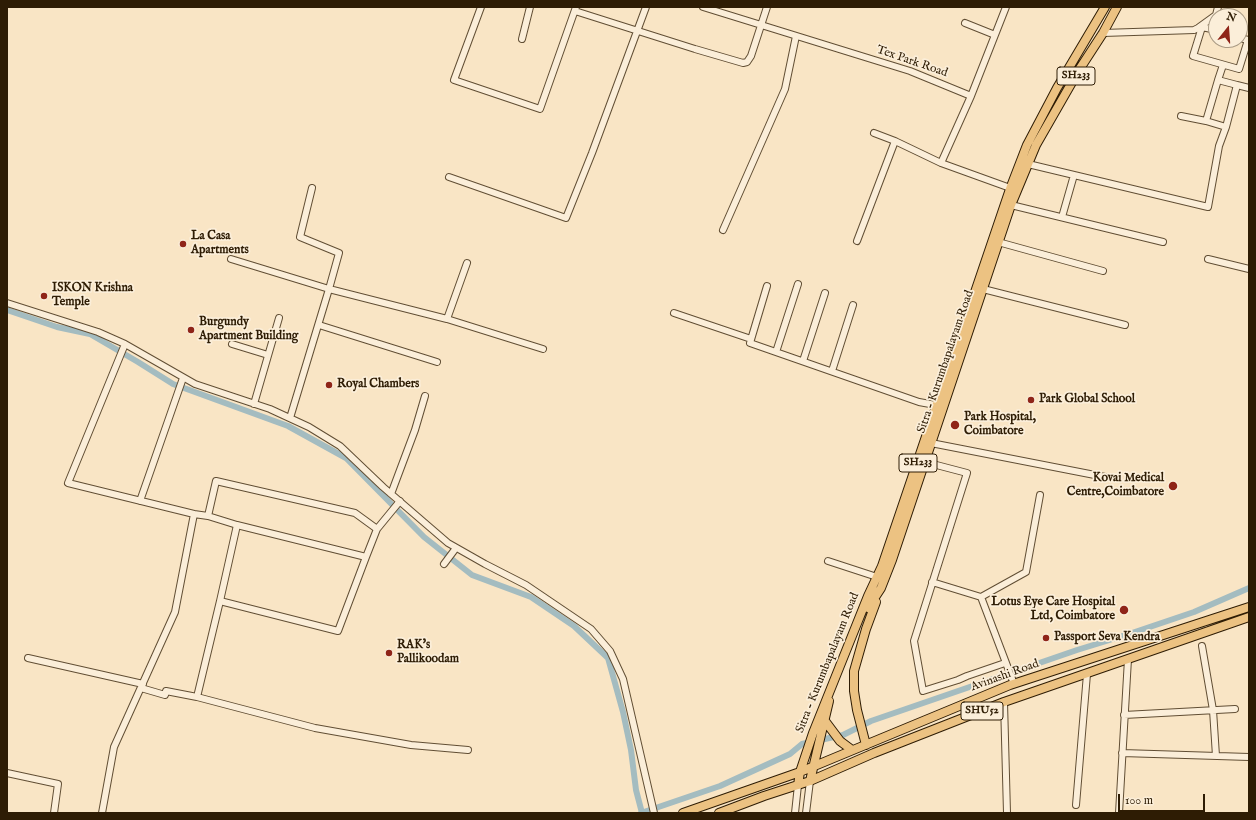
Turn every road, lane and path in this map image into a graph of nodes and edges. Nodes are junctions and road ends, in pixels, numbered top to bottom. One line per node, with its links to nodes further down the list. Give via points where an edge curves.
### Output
1 (481, 7): 10 (street, via 454,80 540,109)
2 (530, 7): 18 (street)
3 (646, 7): 14 (street)
4 (703, 7): 12 (street, Tex Park Road)
5 (767, 7): 12 (street)
6 (1006, 7): 16 (street)
7 (1105, 7): 35 (main road, via 1027,145)
8 (1117, 7): 15 (main road, Sitra - Kurumbapalayam Road / SH233)
9 (1218, 7): 15 (street, via 1216,15 1194,30)
10 (575, 9): 14 (street)
11 (965, 23): 16 (street)
12 (761, 25): 14 (street, via 751,56 743,63); 17 (street, Tex Park Road)
13 (1208, 28): 20 (street, via 1202,27 1193,56)
14 (637, 31): 33 (street, via 566,218)
15 (1103, 33): 31 (main road, Sitra - Kurumbapalayam Road / SH233, via 1036,145)
16 (995, 35): 24 (street)
17 (796, 36): 24 (street, Tex Park Road, via 910,71); 38 (street, via 785,89)
18 (522, 39)
19 (1246, 48): 20 (street, via 1239,69)
20 (1223, 64): 21 (street)
21 (1218, 80): 22 (street); 26 (street)
22 (1237, 85): 23 (street); 27 (street)
23 (1249, 88)
24 (971, 96): 30 (street)
25 (1181, 116): 26 (street)
26 (1206, 121): 27 (street)
27 (1226, 127): 32 (street, via 1219,146 1208,207)
28 (874, 133): 29 (street)
29 (895, 141): 30 (street); 39 (street)
30 (941, 163): 35 (street)
31 (1028, 164): 32 (street); 35 (main road, Sitra - Kurumbapalayam Road / SH233)
32 (1074, 175): 37 (street)
33 (449, 177)
34 (312, 188): 49 (street, via 300,237 339,253)
35 (1014, 190): 36 (main road, Sitra - Kurumbapalayam Road / SH233); 71 (main road, Sitra - Kurumbapalayam Road / SH233)
36 (1011, 205): 37 (street); 40 (main road, Sitra - Kurumbapalayam Road / SH233)
37 (1062, 217): 41 (street)
38 (723, 230)
39 (857, 241)
40 (998, 242): 46 (street); 50 (main road, Sitra - Kurumbapalayam Road / SH233)
41 (1164, 242)
42 (231, 259): 49 (street)
43 (1208, 260): 45 (street)
44 (467, 263): 56 (street)
45 (1249, 269)
46 (1103, 271)
47 (798, 284): 63 (street)
48 (767, 286): 59 (street)
49 (330, 289): 56 (street); 57 (street)
50 (983, 290): 58 (street); 71 (main road, Sitra - Kurumbapalayam Road / SH233)
51 (825, 293): 65 (street)
52 (7, 302): 61 (street, via 98,332)
53 (853, 306): 67 (street)
54 (674, 313): 59 (street)
55 (279, 318): 64 (street)
56 (447, 319): 62 (street)
57 (318, 325): 66 (street); 72 (street)
58 (1125, 325)
59 (751, 339): 63 (street, via 750,343)
60 (232, 344): 64 (street)
61 (124, 346): 68 (street); 78 (street, via 68,483)
62 (543, 349)
63 (776, 352): 65 (street)
64 (268, 356): 70 (street)
65 (803, 361): 67 (street)
66 (437, 362)
67 (832, 371): 71 (street, via 919,402)
68 (183, 380): 70 (street); 78 (street)
69 (425, 396): 76 (street, via 416,430)
70 (254, 404): 72 (street)
71 (940, 406): 73 (main road, Sitra - Kurumbapalayam Road / SH233); 89 (main road, Sitra - Kurumbapalayam Road / SH233)
72 (290, 418): 76 (street, via 340,446)
73 (932, 443): 74 (main road, Sitra - Kurumbapalayam Road / SH233); 75 (street)
74 (925, 462): 88 (street, via 967,473); 89 (main road, Sitra - Kurumbapalayam Road / SH233)
75 (1105, 477)
76 (392, 494): 79 (street)
77 (1040, 495): 90 (street, via 1026,572)
78 (140, 501): 80 (street)
79 (399, 502): 83 (street); 84 (street)
80 (194, 514): 81 (street); 100 (street, via 175,612)
81 (208, 516): 82 (street); 83 (street, via 216,481 355,513)
82 (236, 525): 85 (street); 91 (street)
83 (377, 528): 85 (street)
84 (456, 548): 87 (street); 124 (street, via 526,585 592,630 610,651 623,679)
85 (366, 557): 91 (street, via 338,631)
86 (828, 561): 89 (street)
87 (445, 562)
88 (932, 582): 90 (street); 97 (street, via 914,642 923,691)
89 (879, 583): 107 (main road, Sitra - Kurumbapalayam Road / SH233, via 830,695); 108 (main road, via 854,671 854,691); 115 (main road, Sitra - Kurumbapalayam Road / SH233, via 813,733)
90 (981, 597): 97 (street)
91 (220, 601): 101 (street)
92 (1249, 607): 99 (main road, Avinashi Road / SHU52)
93 (1249, 617): 96 (main road, Avinashi Road / SHU52)
94 (1202, 646): 105 (street)
95 (28, 658): 100 (street)
96 (1128, 659): 98 (main road, Avinashi Road / SHU52); 106 (street)
97 (1006, 663): 99 (street)
98 (1087, 674): 102 (main road, Avinashi Road / SHU52); 119 (street)
99 (1012, 685): 102 (main road); 108 (main road, Avinashi Road / SHU52)
100 (142, 686): 101 (street, via 165,695 166,691); 123 (street, via 114,747)
101 (197, 697): 109 (street, via 316,728 411,745)
102 (1014, 698): 103 (main road, Avinashi Road / SHU52)
103 (1004, 702): 117 (main road, Avinashi Road / SHU52); 128 (street)
104 (1235, 709): 105 (street)
105 (1213, 710): 106 (street); 112 (street)
106 (1124, 714): 111 (street)
107 (824, 724): 110 (main road, via 840,742); 114 (main road, Sitra - Kurumbapalayam Road / SH233)
108 (866, 741): 110 (main road, Avinashi Road / SHU52)
109 (468, 750)
110 (852, 750): 114 (main road, Avinashi Road / SHU52)
111 (1122, 752): 112 (street); 129 (street)
112 (1216, 756): 113 (street)
113 (1249, 757)
114 (813, 766): 115 (main road, Avinashi Road / SHU52); 117 (main road, Sitra - Kurumbapalayam Road / SH233)
115 (800, 772): 118 (main road, Sitra - Kurumbapalayam Road / SH233); 125 (main road, Avinashi Road / SHU52)
116 (7, 773): 122 (street, via 58,784)
117 (810, 781): 118 (main road, Avinashi Road / SHU52); 127 (street)
118 (798, 785): 120 (main road, Avinashi Road / SHU52, via 764,796); 121 (street)
119 (1076, 805)
120 (738, 810): 126 (main road, Avinashi Road / SHU52)
121 (795, 812)
122 (54, 813)
123 (102, 813)
124 (654, 813)
125 (683, 813)
126 (719, 813)
127 (806, 813)
128 (1007, 813)
129 (1119, 813)

